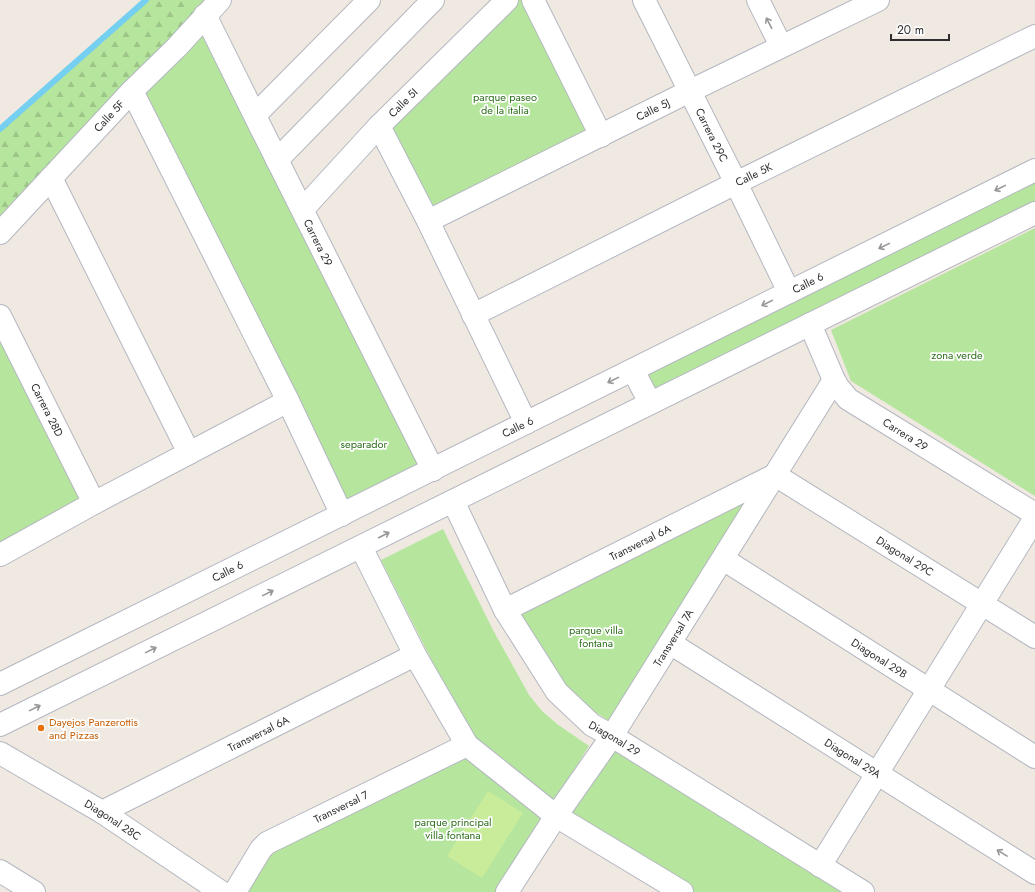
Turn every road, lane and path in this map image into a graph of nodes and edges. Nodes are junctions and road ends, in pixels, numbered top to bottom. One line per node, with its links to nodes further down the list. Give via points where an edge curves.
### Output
1 (369, 0): 13 (street)
2 (433, 0): 16 (street)
3 (507, 0): 14 (street, Calle 5I)
4 (533, 0): 15 (street)
5 (644, 0): 12 (street, Carrera 29C)
6 (758, 0): 10 (street, one-way to 6)
7 (876, 0): 10 (street, Calle 5J)
8 (213, 8): 11 (street, Calle 5F); 13 (street, Carrera 29)
9 (1035, 36): 19 (street, Calle 5K)
10 (781, 46): 12 (street, Calle 5J)
11 (132, 91): 18 (street, Calle 5F); 30 (street)
12 (690, 91): 15 (street, Calle 5J); 19 (street, Carrera 29C)
13 (255, 115): 16 (street, Carrera 29)
14 (379, 126): 20 (street, Calle 5I); 22 (street)
15 (601, 136): 22 (street, Calle 5J)
16 (278, 160): 20 (street, Carrera 29)
17 (1035, 170): 24 (street, Calle 6, one-way to 24)
18 (52, 178): 23 (street, Calle 5F); 33 (street)
19 (736, 183): 24 (street, Carrera 29C); 25 (street, Calle 5K)
20 (303, 209): 34 (street, Carrera 29)
21 (1035, 213): 26 (street)
22 (428, 221): 25 (street)
23 (0, 233)
24 (789, 292): 28 (street, Calle 6, one-way to 28)
25 (473, 315): 32 (street)
26 (810, 324): 29 (street, Carrera 29); 31 (street)
27 (3, 332): 37 (street, Carrera 28D)
28 (633, 370): 31 (street); 32 (street, Calle 6, one-way to 32)
29 (834, 380): 35 (street, Transversal 7A); 39 (street, Carrera 29, via 848,399)
30 (288, 401): 33 (street); 38 (street)
31 (650, 403): 36 (street)
32 (526, 423): 34 (street, Calle 6)
33 (189, 453): 37 (street)
34 (433, 470): 38 (street, Calle 6)
35 (775, 474): 43 (street, Transversal 7A); 44 (street, Diagonal 29C); 45 (street, Transversal 6A)
36 (453, 501): 41 (street, one-way to 36); 45 (street, Diagonal 29)
37 (94, 503): 42 (street)
38 (342, 514): 49 (street, Calle 6)
39 (1035, 514)
40 (1035, 518): 44 (street)
41 (361, 547): 48 (street); 51 (street, one-way to 41)
42 (0, 555)
43 (723, 559): 47 (street, Transversal 7A); 50 (street, Diagonal 29B)
44 (982, 604): 46 (street, Diagonal 29C); 50 (street)
45 (505, 610): 52 (street, Diagonal 29, via 557,692 592,725)
46 (1035, 637)
47 (670, 643): 52 (street, Transversal 7A); 56 (street, Diagonal 29A)
48 (414, 655): 53 (street); 57 (street, Transversal 6A)
49 (0, 684)
50 (929, 690): 55 (street, Diagonal 29B); 56 (street)
51 (0, 725)
52 (612, 736): 58 (street, Transversal 7A); 59 (street, Diagonal 29)
53 (467, 745): 58 (street); 65 (street, Transversal 7, via 267,843)
54 (0, 753): 57 (street, Diagonal 28C)
55 (1035, 757)
56 (877, 774): 59 (street); 61 (street, Diagonal 29A, one-way to 56)
57 (102, 812): 64 (street, Diagonal 28C)
58 (556, 816): 62 (street); 66 (street, Transversal 7A)
59 (820, 866): 68 (street, Diagonal 29)
60 (0, 871): 63 (street)
61 (1035, 873)
62 (654, 885): 67 (street)
63 (34, 892)
64 (221, 892)
65 (234, 892)
66 (507, 892)
67 (682, 892)
68 (863, 892)

